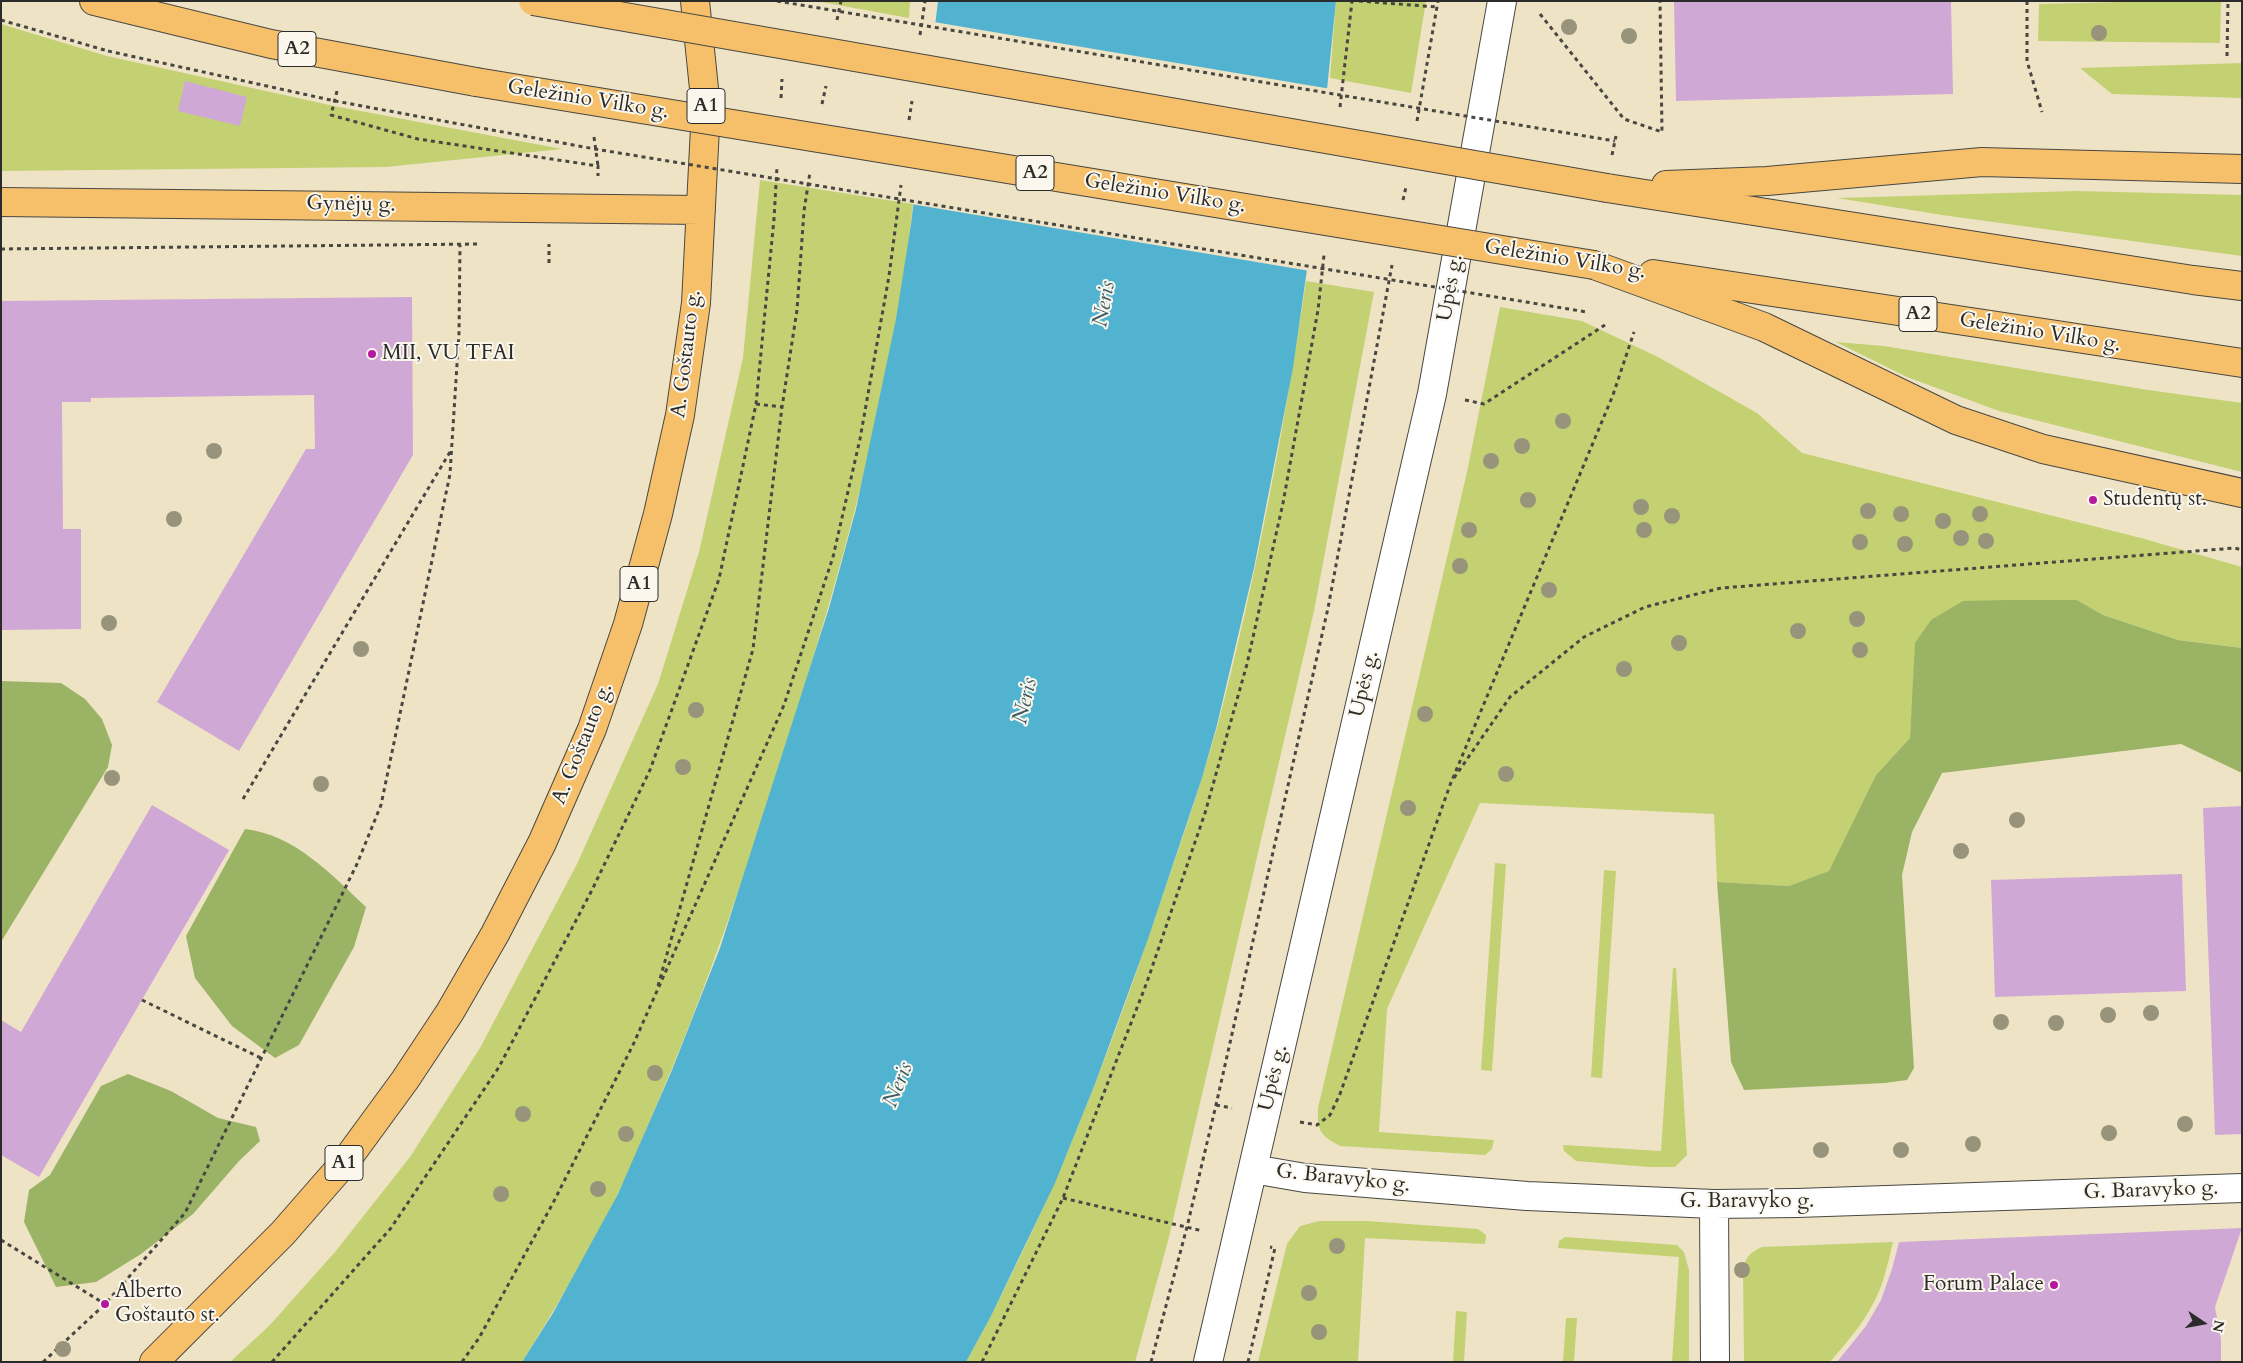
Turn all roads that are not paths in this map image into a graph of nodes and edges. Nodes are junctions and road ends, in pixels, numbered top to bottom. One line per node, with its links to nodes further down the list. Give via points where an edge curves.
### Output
1 (94, 1): 9 (main road, Geležinio Vilko g. / A2, bridge, via 270,44 476,82)
2 (533, 1): 6 (main road, bridge)
3 (695, 1): 8 (main road, A. Goštauto g. / A1, via 706,108)
4 (1502, 1): 13 (street, Upės g., via 1432,394)
5 (2242, 169): 6 (main road, via 1982,162 1767,181)
6 (1607, 188): 10 (main road)
7 (1, 202): 8 (main road, Gynėjų g.)
8 (701, 210): 16 (main road, A. Goštauto g. / A1, via 696,303 680,415 658,514 628,624 592,729 542,843 450,1012 406,1080 345,1162 283,1233)
9 (1594, 265): 11 (main road, Geležinio Vilko g. / A2); 12 (main road, via 1764,327 1956,420 2043,449)
10 (2242, 286)
11 (2242, 363)
12 (2242, 493)
13 (1253, 1169): 15 (street, G. Baravyko g., via 1305,1178 1527,1196); 17 (street, Upės g.)
14 (2242, 1188): 15 (street, G. Baravyko g.)
15 (1714, 1204): 18 (street)
16 (154, 1362)
17 (1208, 1362)
18 (1715, 1362)

